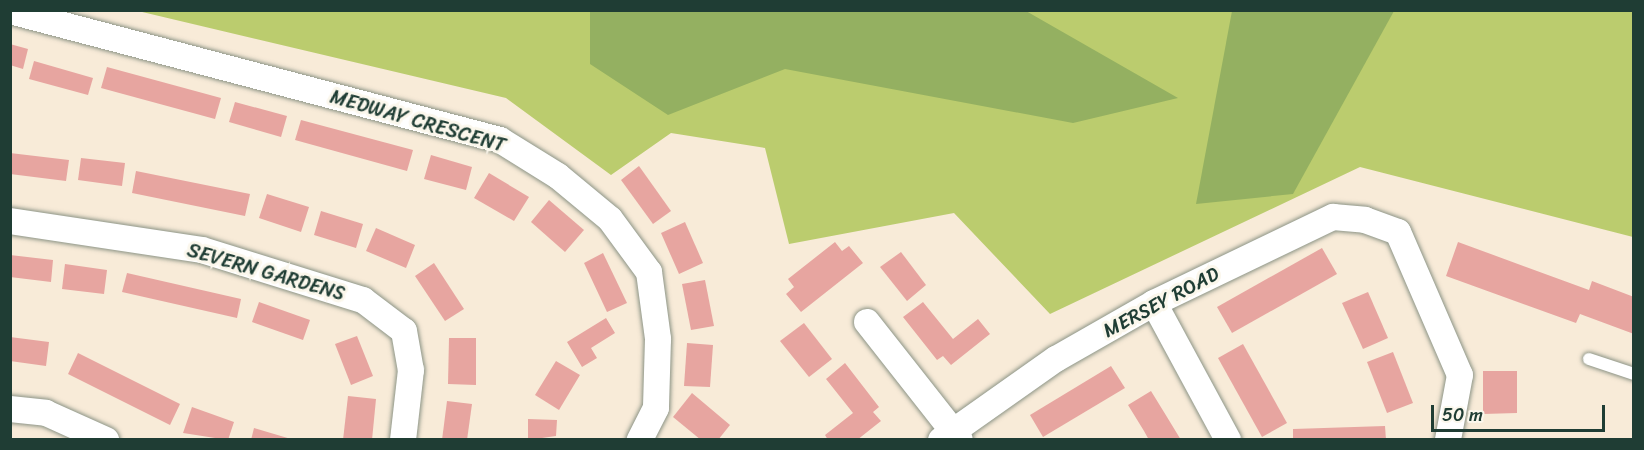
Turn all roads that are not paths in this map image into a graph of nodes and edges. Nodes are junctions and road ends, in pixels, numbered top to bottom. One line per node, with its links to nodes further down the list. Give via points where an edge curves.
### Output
1 (10, 11): 9 (street, MEDWAY CRESCENT, via 500,140 558,176 610,219 649,272 658,339 656,408)
2 (10, 221): 11 (street, SEVERN GARDENS, via 202,250 363,300 404,332 411,370)
3 (1154, 303): 8 (street, MERSEY ROAD, via 1056,359); 12 (street); 13 (street, MERSEY ROAD, via 1333,217 1365,220 1398,232 1460,375)
4 (867, 322): 8 (street)
5 (1589, 359): 6 (lane)
6 (1634, 374)
7 (10, 409): 10 (street, via 46,413)
8 (952, 436)
9 (640, 439)
10 (106, 440)
11 (403, 440)
12 (1228, 440)
13 (1448, 440)

